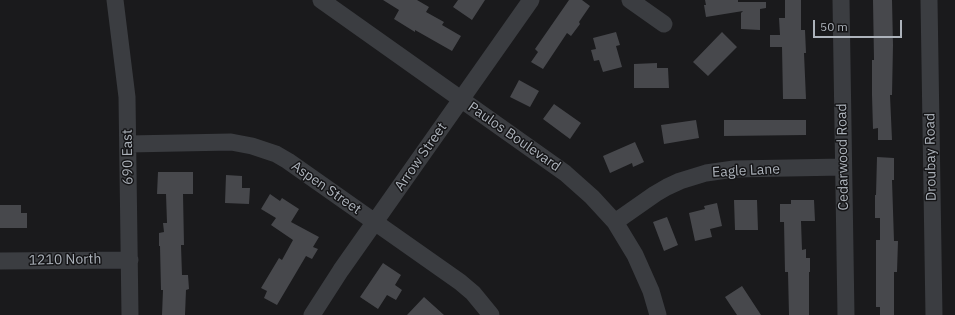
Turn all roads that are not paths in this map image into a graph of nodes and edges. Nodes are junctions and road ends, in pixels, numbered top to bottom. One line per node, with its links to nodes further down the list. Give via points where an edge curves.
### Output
1 (114, 0): 9 (street, 690 East, via 127,92)
2 (321, 0): 8 (street, Paulos Boulevard)
3 (531, 0): 8 (street, Arrow Street)
4 (630, 0): 7 (street)
5 (841, 0): 10 (street, Cedarwood Road)
6 (929, 0): 20 (street, Droubay Road)
7 (664, 24)
8 (461, 99): 11 (street, Arrow Street); 12 (street, Paulos Boulevard, via 565,173 592,197)
9 (128, 144): 11 (street, Aspen Street, via 231,142 263,149 288,161); 13 (street, 690 East)
10 (844, 167): 12 (street, Eagle Lane, via 734,169 706,173 667,187); 19 (street, Cedarwood Road)
11 (375, 222): 16 (street, Arrow Street); 17 (street, Aspen Street, via 460,282)
12 (614, 222): 18 (street, Paulos Boulevard, via 635,255 651,291)
13 (130, 260): 14 (street, 1210 North); 15 (street, 690 East)
14 (0, 261)
15 (130, 315)
16 (312, 315)
17 (491, 315)
18 (658, 315)
19 (846, 315)
20 (934, 315)

